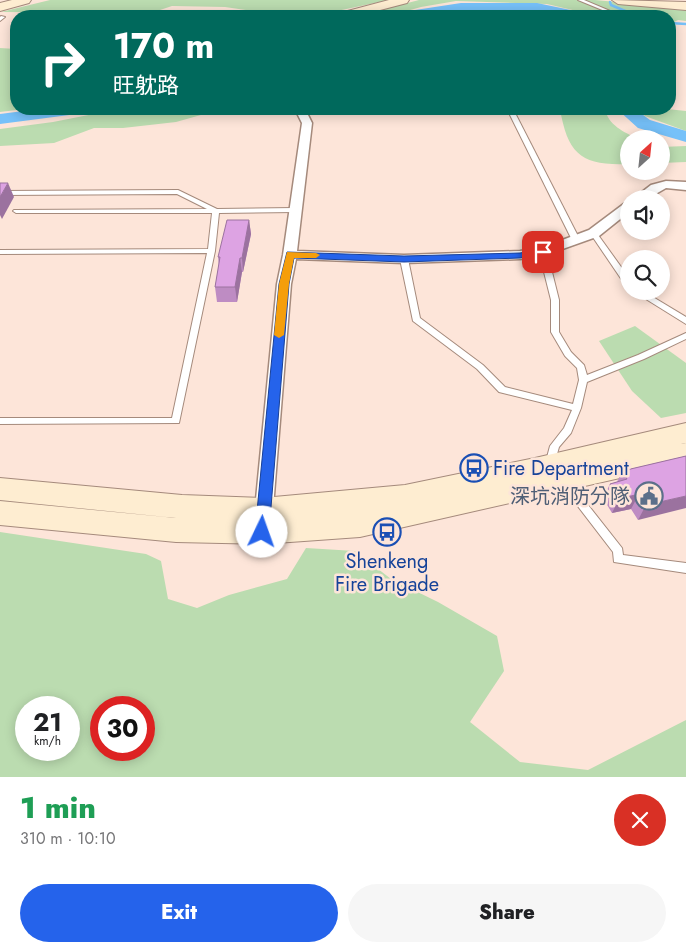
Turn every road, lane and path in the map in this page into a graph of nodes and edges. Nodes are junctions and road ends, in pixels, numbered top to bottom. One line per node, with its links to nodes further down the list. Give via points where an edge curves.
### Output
1 (26, 0): 9 (main road)
2 (403, 0): 7 (main road)
3 (580, 0): 8 (lane)
4 (618, 0): 5 (main road)
5 (655, 2): 6 (main road)
6 (686, 6)
7 (366, 10)
8 (605, 10)
9 (1, 15)
10 (302, 115): 15 (street, via 307,123)
11 (513, 115): 20 (lane)
12 (686, 186): 13 (street, via 663,184)
13 (650, 190)
14 (0, 193): 16 (lane, via 178,192)
15 (295, 210): 16 (lane); 24 (street)
16 (216, 211): 17 (lane); 21 (lane)
17 (16, 212)
18 (620, 213): 19 (street)
19 (594, 233): 20 (street); 26 (lane)
20 (576, 240): 23 (street)
21 (211, 251): 22 (lane); 32 (lane, via 176,421)
22 (0, 252)
23 (543, 252): 25 (street); 30 (lane, via 555,300 556,332 568,354 581,367)
24 (290, 254): 25 (street); 38 (street, via 284,284)
25 (404, 259): 31 (lane, via 416,319 480,366 502,390)
26 (620, 271)
27 (652, 300): 28 (lane)
28 (686, 321)
29 (686, 336): 30 (lane)
30 (583, 380): 31 (lane)
31 (577, 408): 35 (lane, via 568,430 555,446)
32 (0, 420)
33 (686, 433): 35 (main road)
34 (686, 453): 35 (main road)
35 (556, 472): 38 (main road, via 360,525); 39 (lane, via 618,551 618,559)
36 (0, 489): 38 (main road, via 182,507)
37 (0, 512): 38 (main road, via 176,530)
38 (263, 521)
39 (686, 568)

